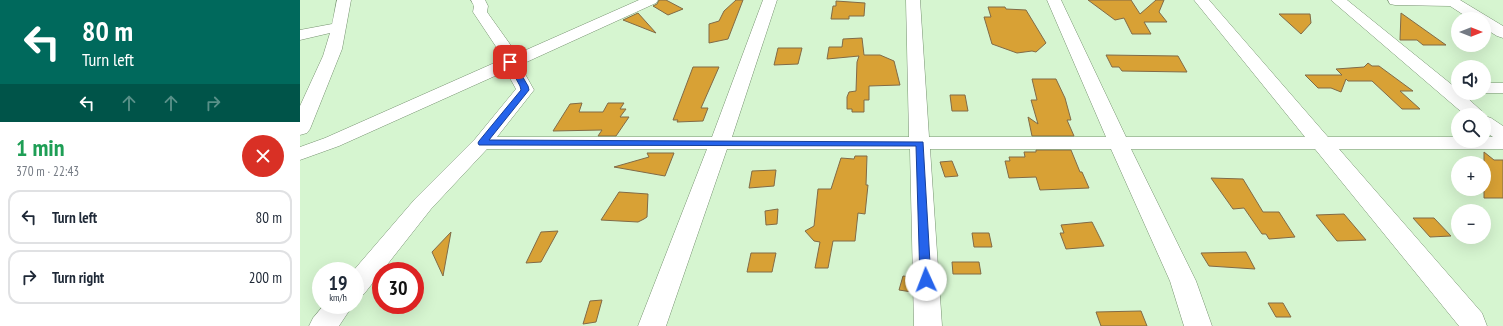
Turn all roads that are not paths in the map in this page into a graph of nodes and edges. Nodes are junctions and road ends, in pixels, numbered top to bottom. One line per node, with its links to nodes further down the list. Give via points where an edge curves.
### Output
1 (357, 0): 10 (street)
2 (478, 0): 16 (street, via 480,12 509,54)
3 (650, 0): 16 (street)
4 (770, 0): 30 (street)
5 (913, 0): 26 (street)
6 (1054, 0): 27 (street)
7 (1201, 0): 28 (street)
8 (1338, 0): 17 (street)
9 (1395, 0): 11 (street, via 1453,2)
10 (343, 5): 13 (street)
11 (1469, 12)
12 (1491, 25): 14 (street)
13 (339, 27): 15 (street); 23 (street, via 329,62)
14 (1503, 33)
15 (300, 35)
16 (510, 62): 25 (street, via 525,90); 31 (street)
17 (1451, 87)
18 (1491, 88): 19 (street)
19 (1503, 88)
20 (1463, 100): 21 (street)
21 (1470, 108)
22 (1491, 127): 24 (street)
23 (300, 129)
24 (1503, 135)
25 (482, 143): 30 (street); 32 (street, via 423,204)
26 (920, 143): 27 (street); 30 (street); 36 (street)
27 (1118, 143): 28 (street); 37 (street, via 1180,272 1194,306)
28 (1323, 143): 29 (street); 38 (street, via 1472,321)
29 (1503, 143)
30 (718, 144): 35 (street)
31 (300, 154)
32 (364, 276)
33 (332, 314): 34 (street)
34 (322, 326)
35 (652, 326)
36 (928, 326)
37 (1198, 326)
38 (1473, 326)

